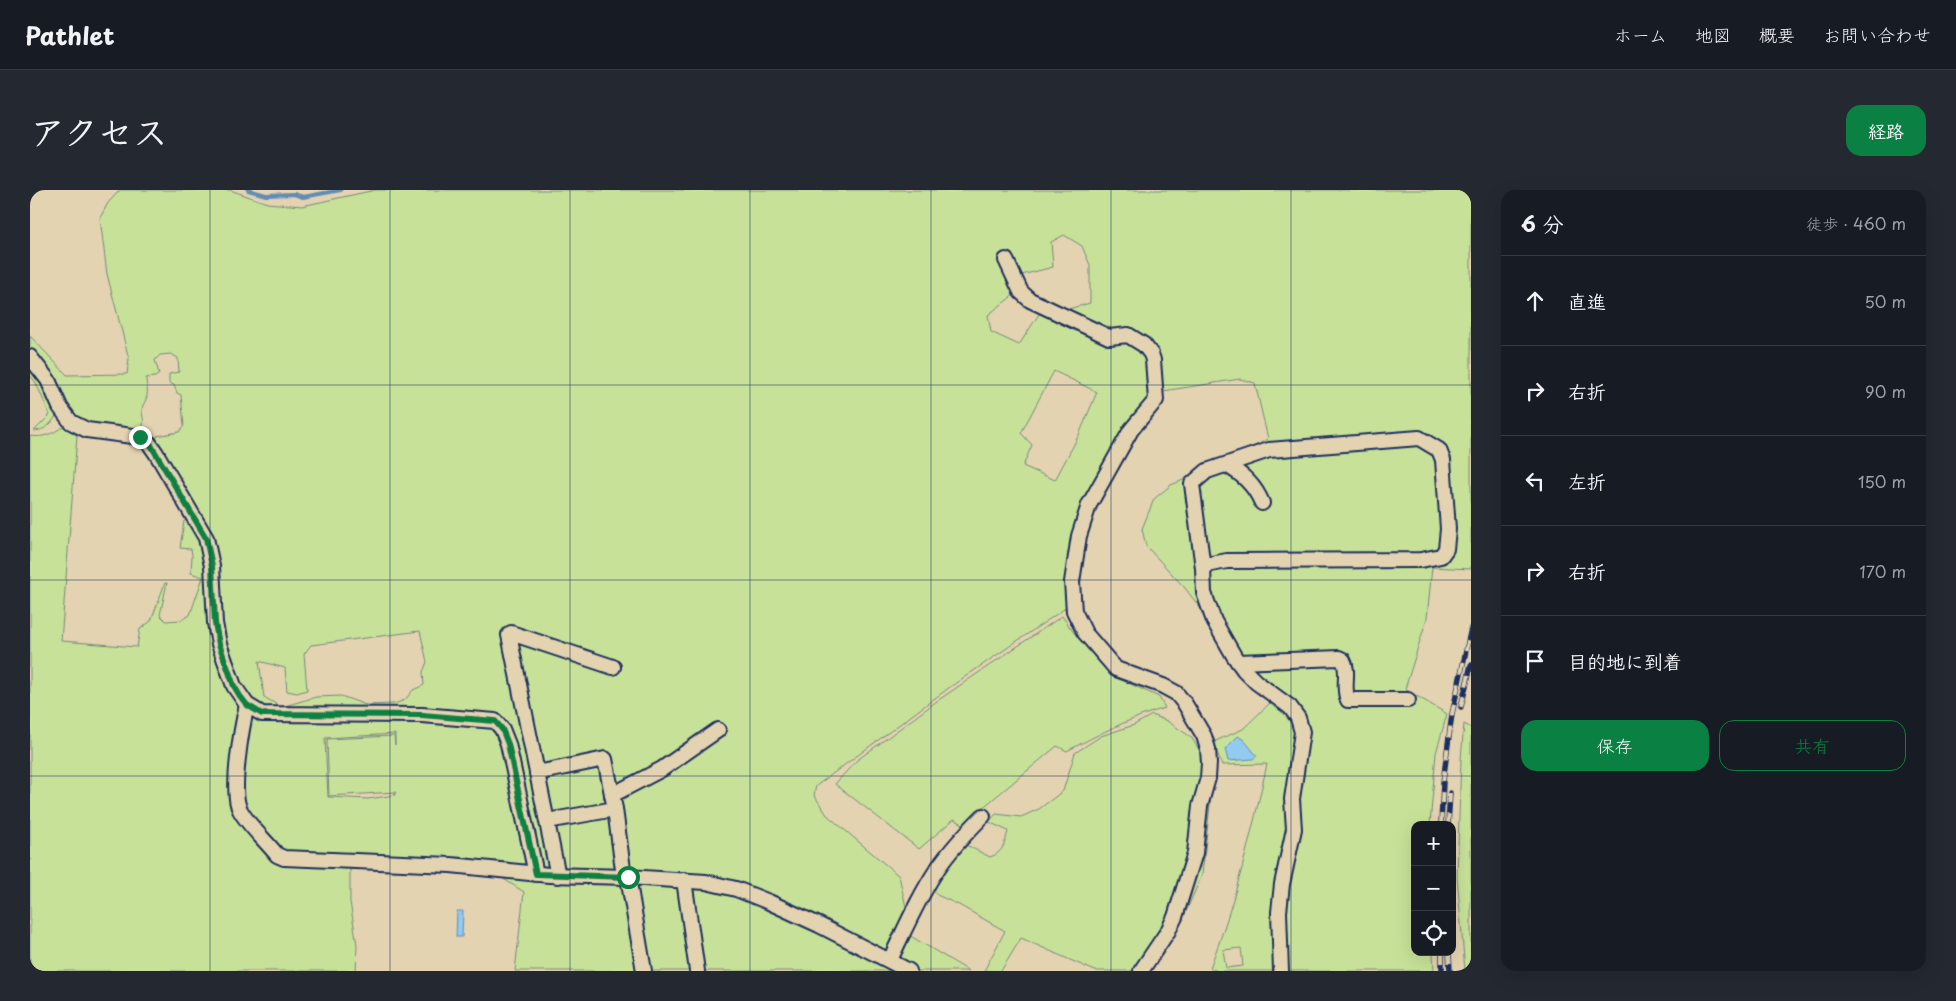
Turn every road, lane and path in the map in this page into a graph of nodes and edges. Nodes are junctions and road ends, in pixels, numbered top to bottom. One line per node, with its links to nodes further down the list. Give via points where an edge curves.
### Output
1 (1006, 260): 23 (street, via 1021,292 1030,300 1109,337 1128,336 1144,345 1153,360 1156,400 1131,430 1089,505 1079,536 1072,582 1074,611 1091,640 1116,669 1156,682 1176,693 1204,736 1208,749 1208,778 1200,806 1195,853 1175,917)
2 (30, 357): 9 (street, via 48,380 71,422 87,430 140,437 149,442 156,453 206,538 212,566 219,644 234,686)
3 (1226, 465): 4 (street, via 1250,482); 5 (street, via 1207,471 1192,484); 5 (street, via 1269,450 1419,438 1439,450 1443,460 1448,529 1446,549 1441,556 1421,560 1227,562)
4 (1262, 503)
5 (1203, 568): 6 (street, via 1204,592 1214,621)
6 (1238, 662): 8 (street, via 1339,658 1346,665 1348,700); 24 (street, via 1256,682 1290,707 1302,732 1292,800 1294,829 1279,912)
7 (613, 666): 11 (street, via 509,635)
8 (1408, 700)
9 (247, 705): 15 (street, via 262,714 422,715 495,721 508,744); 15 (street, via 237,762 237,802 242,813 277,855 293,860 451,865)
10 (718, 730): 12 (street)
11 (537, 773): 12 (street, via 605,760); 14 (street)
12 (613, 802): 14 (street); 17 (street)
13 (983, 816): 19 (street, via 937,869)
14 (547, 821): 16 (street)
15 (536, 874): 16 (street)
16 (558, 876): 17 (street)
17 (626, 877): 18 (street); 20 (street)
18 (684, 880): 19 (street, via 706,882 752,895); 21 (street)
19 (890, 960): 22 (street)
20 (644, 971)
21 (697, 971)
22 (909, 971)
23 (1141, 971)
24 (1281, 971)

